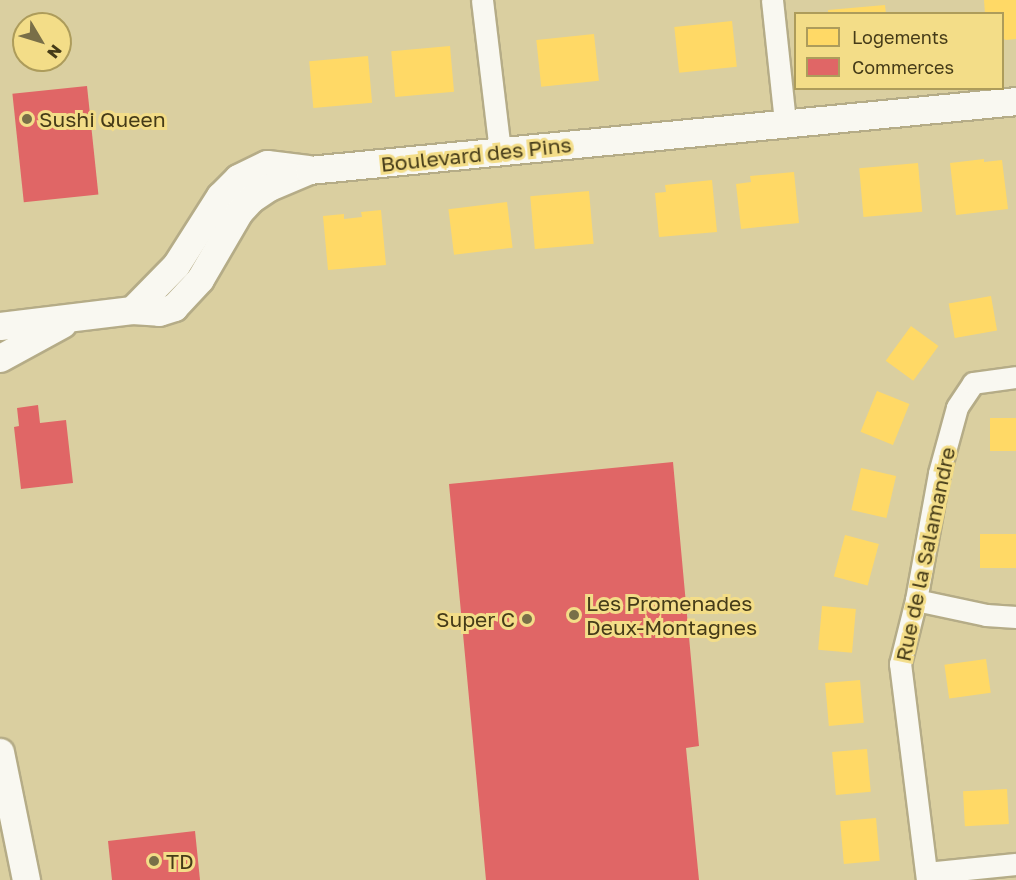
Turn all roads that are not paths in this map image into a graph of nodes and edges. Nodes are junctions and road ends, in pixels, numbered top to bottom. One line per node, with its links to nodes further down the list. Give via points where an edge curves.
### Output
1 (482, 0): 5 (street)
2 (772, 0): 4 (street)
3 (1016, 101): 4 (street, Boulevard des Pins)
4 (785, 123): 5 (street, Boulevard des Pins)
5 (500, 151): 6 (street, Boulevard des Pins, via 309,170 267,164 238,178 220,196 176,265 132,310)
6 (73, 317): 7 (street); 8 (street)
7 (0, 326)
8 (0, 358)
9 (1016, 376): 10 (street, Rue de la Salamandre, via 973,383 957,407 939,473)
10 (916, 600): 11 (street, via 986,615); 14 (street, Rue de la Salamandre, via 900,664)
11 (1016, 617)
12 (0, 752): 15 (street)
13 (1016, 864): 14 (street)
14 (927, 876)
15 (27, 880)

